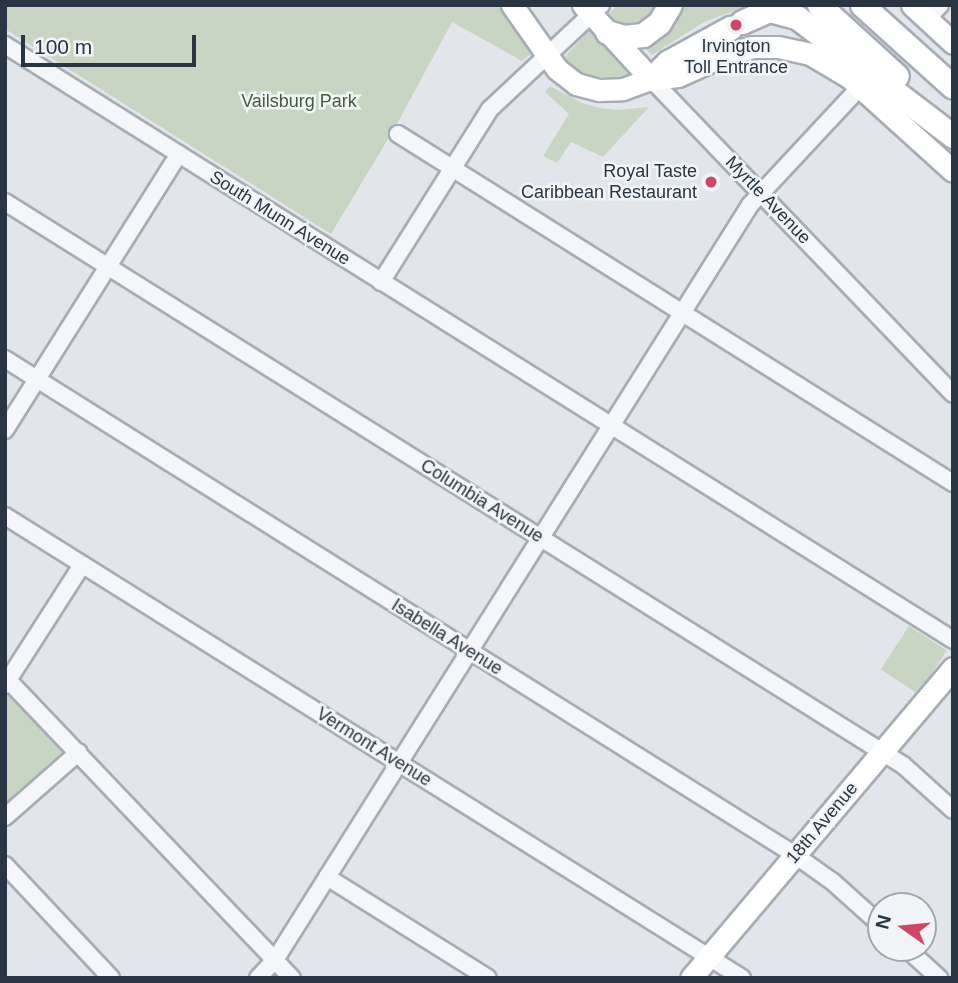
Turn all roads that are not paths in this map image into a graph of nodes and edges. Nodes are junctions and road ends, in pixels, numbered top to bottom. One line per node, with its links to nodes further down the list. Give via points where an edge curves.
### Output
1 (512, 5): 11 (main road)
2 (670, 5): 8 (highway, via 659,23 643,35 624,37)
3 (819, 5): 15 (highway)
4 (862, 5): 13 (highway)
5 (878, 5): 13 (highway)
6 (591, 8): 8 (main road, Myrtle Avenue); 11 (street)
7 (926, 10): 9 (main road)
8 (607, 32): 12 (main road, Myrtle Avenue)
9 (953, 43)
10 (5, 45): 18 (street, South Munn Avenue)
11 (545, 57): 12 (main road, via 586,88 623,89); 19 (street, via 490,109)
12 (651, 79): 14 (main road, via 678,76 735,51 770,46 818,58); 17 (highway, via 668,62 769,10 798,18); 21 (street, Myrtle Avenue)
13 (953, 85)
14 (860, 87): 20 (main road); 21 (street)
15 (953, 126)
16 (398, 134): 19 (street)
17 (953, 136)
18 (179, 154): 23 (street); 24 (street, South Munn Avenue)
19 (452, 169): 24 (street); 25 (street)
20 (953, 172)
21 (761, 192): 25 (street); 28 (street, Myrtle Avenue)
22 (5, 202): 23 (street, Columbia Avenue)
23 (108, 266): 27 (street); 33 (street, Columbia Avenue)
24 (381, 282): 29 (street, South Munn Avenue)
25 (683, 313): 29 (street); 31 (street)
26 (5, 359): 27 (street, Isabella Avenue)
27 (37, 379): 30 (street); 36 (street, Isabella Avenue)
28 (953, 394)
29 (611, 425): 33 (street); 35 (street, South Munn Avenue)
30 (5, 430)
31 (953, 482)
32 (5, 516): 34 (street, Vermont Avenue)
33 (540, 538): 36 (street); 40 (street, Columbia Avenue)
34 (82, 565): 38 (street); 41 (street, Vermont Avenue)
35 (953, 640)
36 (469, 651): 41 (street); 44 (street, Isabella Avenue)
37 (953, 667): 40 (main road, 18th Avenue)
38 (7, 682): 39 (street)
39 (79, 752): 43 (street); 49 (street)
40 (881, 752): 42 (street, Columbia Avenue, via 908,769); 44 (main road, 18th Avenue)
41 (399, 762): 46 (street); 48 (street, Vermont Avenue)
42 (953, 810)
43 (5, 817)
44 (795, 855): 47 (street, Isabella Avenue); 48 (main road, 18th Avenue)
45 (5, 865): 51 (street)
46 (327, 877): 49 (street); 54 (street)
47 (867, 912)
48 (709, 956): 55 (main road, 18th Avenue); 56 (street, Vermont Avenue)
49 (275, 960): 52 (street); 53 (street)
50 (921, 962): 57 (street)
51 (111, 978)
52 (258, 978)
53 (292, 978)
54 (488, 978)
55 (691, 978)
56 (742, 978)
57 (939, 978)

